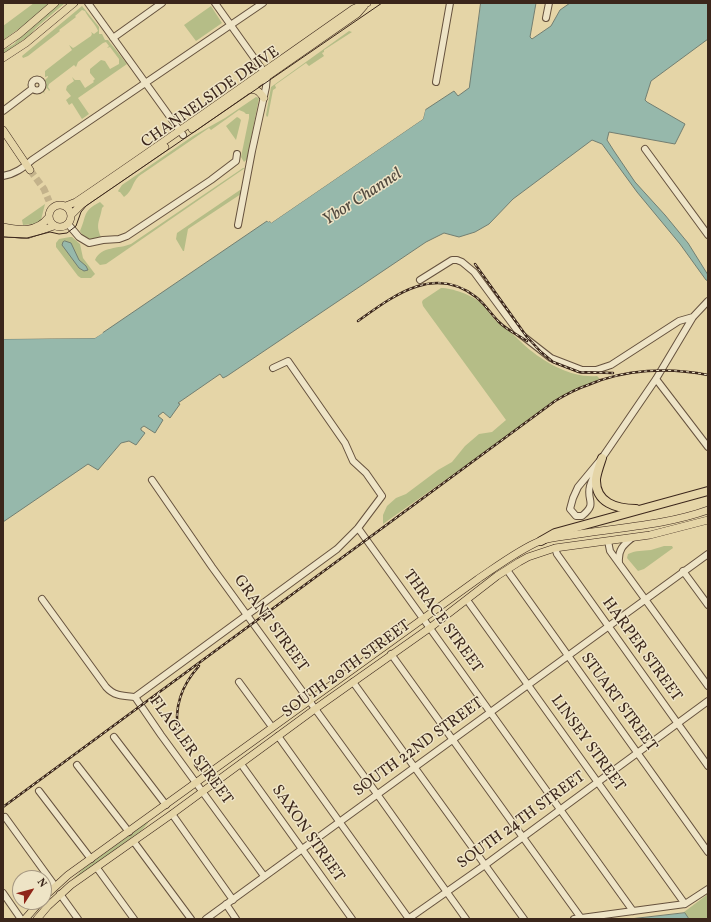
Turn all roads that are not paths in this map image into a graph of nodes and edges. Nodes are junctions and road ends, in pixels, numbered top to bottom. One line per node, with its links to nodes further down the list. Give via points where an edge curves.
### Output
1 (55, 3): 13 (main road)
2 (74, 3): 14 (main road, via 26,43)
3 (88, 3): 12 (street)
4 (162, 3): 12 (street)
5 (215, 3): 11 (street)
6 (263, 3): 11 (street)
7 (366, 3): 15 (main road, CHANNELSIDE DRIVE, via 353,9)
8 (450, 3): 16 (street)
9 (549, 3): 10 (street)
10 (546, 18)
11 (231, 25): 15 (street); 17 (street)
12 (113, 38): 17 (street)
13 (3, 45)
14 (3, 58)
15 (266, 73): 19 (main road, CHANNELSIDE DRIVE); 20 (street); 23 (main road, CHANNELSIDE DRIVE)
16 (436, 82)
17 (146, 84): 23 (street); 26 (street)
18 (32, 89): 21 (street)
19 (247, 90): 20 (main road, via 256,90); 23 (main road, CHANNELSIDE DRIVE)
20 (264, 98): 34 (street)
21 (3, 111)
22 (3, 130): 26 (main road)
23 (181, 133): 28 (main road, CHANNELSIDE DRIVE, via 76,202); 30 (main road, CHANNELSIDE DRIVE, via 82,204)
24 (645, 149): 37 (street)
25 (237, 154): 32 (street, via 236,161 211,180 123,238 89,243 79,237)
26 (29, 167): 27 (street)
27 (3, 176)
28 (65, 205): 29 (main road); 29 (main road, via 51,199); 30 (main road)
29 (51, 208): 31 (main road)
30 (71, 215): 32 (main road)
31 (48, 218): 33 (main road); 35 (main road, via 30,230)
32 (68, 224): 33 (main road)
33 (54, 226): 36 (main road, via 27,234)
34 (238, 226)
35 (3, 227)
36 (3, 233)
37 (708, 235)
38 (420, 280): 40 (street, via 452,260 462,262 474,272 519,333 551,358 582,370 596,370 611,365 680,321)
39 (708, 301): 40 (street)
40 (694, 317): 42 (street)
41 (273, 368): 51 (street, via 288,362 345,443 353,461 366,472 382,496)
42 (656, 379): 43 (street); 44 (street)
43 (708, 447)
44 (602, 458): 44 (street, via 578,487 573,498 570,509 576,516 582,516 591,506 589,487); 47 (highway, via 596,482 602,497 615,507)
45 (152, 480): 66 (street, GRANT STREET)
46 (708, 491): 47 (highway)
47 (643, 508): 53 (highway, via 555,533)
48 (708, 510): 49 (main road, SOUTH 20TH STREET)
49 (678, 519): 53 (main road, SOUTH 20TH STREET); 54 (main road, via 668,526 615,534)
50 (708, 520): 52 (main road, SOUTH 20TH STREET)
51 (358, 528): 66 (street, via 337,549); 67 (street, THRACE STREET)
52 (632, 538): 54 (main road, SOUTH 20TH STREET); 57 (street, via 621,548)
53 (541, 541): 61 (main road, SOUTH 20TH STREET)
54 (608, 541): 55 (main road, SOUTH 20TH STREET); 57 (street, via 610,551)
55 (555, 548): 58 (main road, SOUTH 20TH STREET, via 528,557); 69 (street, HARPER STREET)
56 (708, 554): 59 (street, SOUTH 22ND STREET)
57 (619, 562): 62 (street)
58 (507, 570): 60 (main road, SOUTH 20TH STREET); 71 (street, STUART STREET)
59 (683, 571): 62 (street, SOUTH 22ND STREET); 65 (street)
60 (497, 576): 61 (main road, via 490,576 480,584); 64 (main road, SOUTH 20TH STREET)
61 (471, 584): 67 (main road, SOUTH 20TH STREET)
62 (646, 598): 69 (street, SOUTH 22ND STREET); 75 (street)
63 (42, 599): 76 (street, FLAGLER STREET, via 111,693)
64 (467, 600): 68 (main road, SOUTH 20TH STREET); 74 (street, LINSEY STREET)
65 (708, 605)
66 (248, 616): 76 (street); 77 (street, GRANT STREET)
67 (424, 618): 68 (street, THRACE STREET); 77 (main road, SOUTH 20TH STREET)
68 (431, 627): 70 (main road, SOUTH 20TH STREET); 80 (street, THRACE STREET)
69 (608, 627): 71 (street, SOUTH 22ND STREET); 81 (street, HARPER STREET)
70 (391, 654): 73 (main road, SOUTH 20TH STREET); 85 (street)
71 (568, 656): 74 (street, SOUTH 22ND STREET); 86 (street, STUART STREET)
72 (239, 682): 82 (street)
73 (353, 682): 79 (main road, SOUTH 20TH STREET); 90 (street)
74 (528, 685): 80 (street, SOUTH 22ND STREET); 91 (street, LINSEY STREET)
75 (708, 686)
76 (135, 697): 92 (street, FLAGLER STREET)
77 (310, 700): 79 (street, GRANT STREET); 82 (main road, SOUTH 20TH STREET)
78 (708, 701): 81 (street, SOUTH 24TH STREET)
79 (315, 709): 83 (main road, SOUTH 20TH STREET); 95 (street, GRANT STREET)
80 (490, 712): 85 (street, SOUTH 22ND STREET); 97 (street, THRACE STREET)
81 (677, 724): 86 (street, SOUTH 24TH STREET); 89 (street, HARPER STREET)
82 (272, 727): 92 (main road, SOUTH 20TH STREET)
83 (278, 736): 87 (main road, SOUTH 20TH STREET); 100 (street)
84 (114, 737): 96 (street)
85 (452, 740): 90 (street, SOUTH 22ND STREET); 102 (street)
86 (638, 753): 91 (street, SOUTH 24TH STREET); 105 (street, STUART STREET)
87 (241, 764): 94 (main road, SOUTH 20TH STREET); 104 (street, SAXON STREET)
88 (78, 765): 101 (street)
89 (708, 766)
90 (415, 767): 95 (street, SOUTH 22ND STREET); 107 (street)
91 (598, 782): 97 (street, SOUTH 24TH STREET); 118 (street, LINSEY STREET)
92 (196, 783): 94 (street, FLAGLER STREET); 96 (main road, SOUTH 20TH STREET)
93 (39, 791): 106 (street)
94 (203, 792): 98 (main road, SOUTH 20TH STREET); 109 (street, FLAGLER STREET)
95 (378, 794): 100 (street, SOUTH 22ND STREET); 113 (street, GRANT STREET)
96 (166, 805): 101 (main road, SOUTH 20TH STREET)
97 (560, 810): 102 (street, SOUTH 24TH STREET); 120 (street, THRACE STREET)
98 (172, 814): 103 (main road, SOUTH 20TH STREET); 116 (street)
99 (5, 817): 110 (street)
100 (339, 822): 104 (street, SOUTH 22ND STREET); 131 (street)
101 (129, 832): 106 (main road, SOUTH 20TH STREET)
102 (522, 838): 107 (street, SOUTH 24TH STREET); 121 (street)
103 (134, 842): 108 (main road, SOUTH 20TH STREET); 127 (street)
104 (302, 850): 109 (street, SOUTH 22ND STREET); 130 (street, SAXON STREET)
105 (708, 852)
106 (91, 859): 110 (main road, SOUTH 20TH STREET)
107 (485, 865): 113 (street, SOUTH 24TH STREET); 133 (street)
108 (97, 868): 115 (main road, SOUTH 20TH STREET); 126 (street)
109 (264, 876): 116 (street, SOUTH 22ND STREET)
110 (55, 886): 111 (main road, SOUTH 20TH STREET)
111 (52, 889)
112 (708, 889): 118 (street)
113 (447, 892): 131 (street, SOUTH 24TH STREET); 132 (street, GRANT STREET)
114 (3, 893): 122 (street)
115 (60, 894): 124 (main road, SOUTH 20TH STREET); 125 (street)
116 (233, 900): 117 (street, SOUTH 22ND STREET)
117 (226, 904): 128 (street, SOUTH 22ND STREET); 129 (street)
118 (685, 904): 120 (street)
119 (33, 910): 123 (main road)
120 (633, 911): 121 (street)
121 (581, 918): 134 (street)
122 (21, 919)
123 (25, 919)
124 (38, 919)
125 (78, 919)
126 (134, 919)
127 (190, 919)
128 (206, 919)
129 (236, 919)
130 (352, 919)
131 (409, 919)
132 (466, 919)
133 (524, 919)
134 (574, 919)

